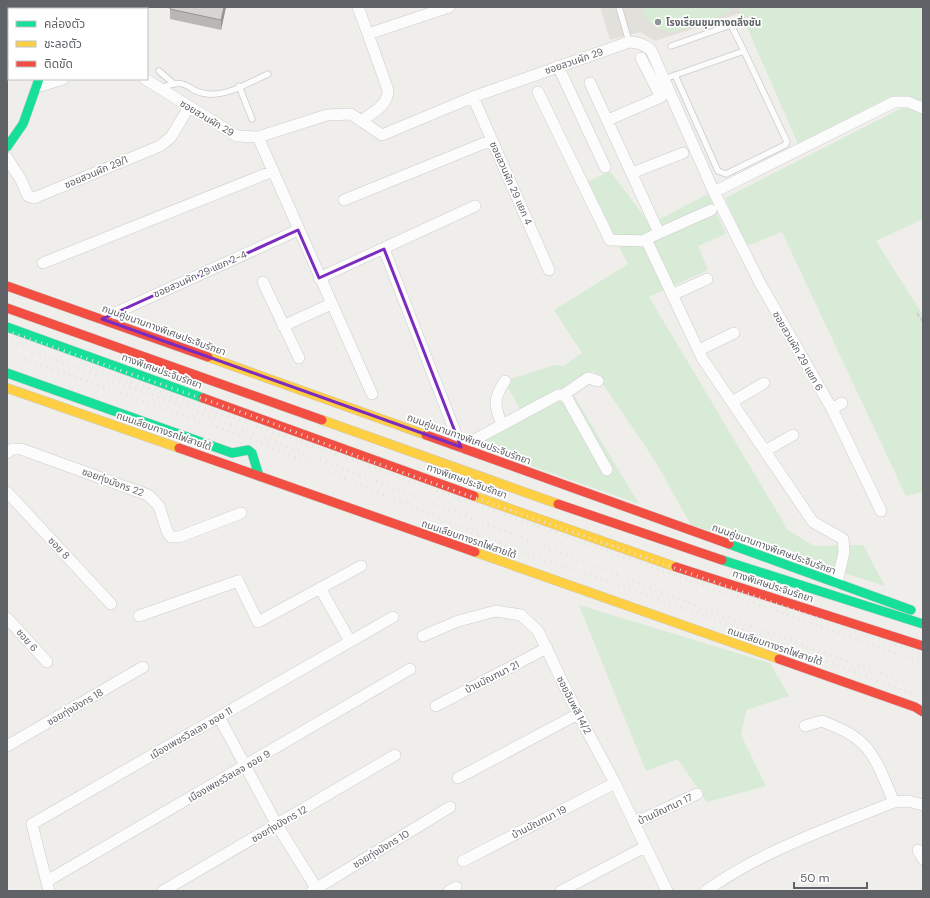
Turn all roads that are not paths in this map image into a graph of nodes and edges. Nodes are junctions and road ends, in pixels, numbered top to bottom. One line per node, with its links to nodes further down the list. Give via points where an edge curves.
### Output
1 (358, 7): 6 (street)
2 (412, 7): 5 (street)
3 (449, 7): 5 (street)
4 (619, 7): 7 (lane)
5 (415, 18): 6 (street)
6 (368, 34): 29 (street, via 388,90 388,97 384,105)
7 (629, 42): 11 (street, ซอยสวนผัก 29); 15 (street, via 646,45 651,50)
8 (671, 46): 9 (lane, via 732,25)
9 (744, 51): 14 (lane); 14 (lane, via 787,142 726,174 718,171)
10 (641, 58): 28 (street, via 661,98)
11 (558, 66): 24 (street, ซอยสวนผัก 29); 35 (street)
12 (158, 71): 20 (lane)
13 (268, 74): 21 (lane)
14 (676, 75): 15 (lane)
15 (663, 79): 38 (street)
16 (57, 80): 18 (street)
17 (146, 80): 22 (street, ซอยสวนผัก 29)
18 (38, 83): 32 (main road, via 23,124)
19 (590, 83): 28 (street)
20 (174, 84): 21 (lane, via 183,83 208,94 222,93); 22 (lane)
21 (239, 86): 27 (lane)
22 (161, 88): 25 (street, ซอยสวนผัก 29)
23 (538, 92): 44 (street, via 610,240)
24 (473, 97): 29 (street, ซอยสวนผัก 29, via 382,135); 31 (street, ซอยสวนผัก 29 แยก 4)
25 (189, 107): 30 (street, ซอยสวนผัก 29, via 236,136); 34 (street, ซอยสวนผัก 29/1, via 170,137 160,146 34,198 28,196)
26 (923, 108): 38 (street, via 908,102 894,102)
27 (252, 119)
28 (608, 120): 37 (street)
29 (361, 121): 30 (street, ซอยสวนผัก 29, via 350,114 327,115)
30 (258, 137): 36 (street)
31 (492, 140): 39 (street); 47 (street, ซอยสวนผัก 29 แยก 4)
32 (7, 147)
33 (683, 153): 37 (street)
34 (7, 158)
35 (605, 167)
36 (273, 171): 42 (street); 46 (street)
37 (632, 173): 43 (street)
38 (714, 192): 72 (street, ซอยสวนผัก 29 แยก 6, via 760,283)
39 (344, 200)
40 (475, 206): 45 (street)
41 (711, 210): 43 (street)
42 (298, 230): 48 (street); 56 (street, ซอยสวนผัก 29 แยก 2-4)
43 (659, 233): 44 (street, via 646,239)
44 (647, 241): 52 (street)
45 (384, 249): 48 (street); 75 (street)
46 (43, 263)
47 (549, 270)
48 (319, 278): 54 (street)
49 (707, 279): 52 (street)
50 (263, 282): 57 (street)
51 (7, 286): 56 (main road, ถนนคู่ขนานทางพิเศษประจิมรัถยา)
52 (672, 295): 60 (street)
53 (7, 299): 67 (main road, via 257,389 268,401 274,401 283,392)
54 (331, 304): 57 (street); 68 (street)
55 (7, 308): 91 (main road, ทางพิเศษประจิมรัถยา, via 642,534)
56 (102, 319): 67 (main road, ถนนคู่ขนานทางพิเศษประจิมรัถยา)
57 (283, 326): 61 (street)
58 (7, 327): 94 (main road, ทางพิเศษประจิมรัถยา, via 635,554)
59 (734, 333): 60 (street)
60 (699, 350): 70 (street)
61 (299, 358)
62 (7, 373): 79 (main road, via 232,452 250,451)
63 (505, 380): 73 (street, via 496,399 496,410)
64 (598, 381): 69 (street, via 588,378)
65 (764, 383): 70 (street)
66 (7, 388): 79 (main road, ถนนเลียบทางรถไฟสายใต้)
67 (294, 388): 75 (main road, ถนนคู่ขนานทางพิเศษประจิมรัถยา)
68 (372, 394)
69 (563, 395): 73 (street, via 558,395); 78 (street)
70 (732, 402): 76 (street)
71 (842, 403): 72 (street)
72 (832, 410): 81 (street, ซอยสวนผัก 29 แยก 6)
73 (502, 425): 75 (street)
74 (793, 434): 76 (street)
75 (460, 448): 84 (main road, ถนนคู่ขนานทางพิเศษประจิมรัถยา)
76 (766, 451): 84 (street, via 813,522 843,539 844,552)
77 (7, 453): 82 (street, ซอยทุ่งมังกร 22, via 16,448 21,449 148,495 159,506 171,537 179,537)
78 (608, 470)
79 (259, 476): 100 (main road, ถนนเลียบทางรถไฟสายใต้)
80 (7, 492): 86 (street, ซอย 8)
81 (881, 511)
82 (241, 513)
83 (361, 566): 85 (street)
84 (837, 583): 87 (main road, ถนนคู่ขนานทางพิเศษประจิมรัถยา)
85 (320, 588): 88 (street, via 258,622 238,581); 93 (street)
86 (111, 604)
87 (923, 614)
88 (139, 616)
89 (393, 617): 93 (street, เมืองเพชรวิลเลจ ซอย 11)
90 (7, 618): 96 (street, ซอย 6)
91 (923, 624)
92 (423, 636): 95 (street, ซอยฉิมพลี 14/2, via 458,621 496,611 521,615 538,631)
93 (350, 641): 102 (street, เมืองเพชรวิลเลจ ซอย 11)
94 (923, 646)
95 (547, 648): 99 (street, บ้านมัณฑนา 21); 101 (street, ซอยฉิมพลี 14/2)
96 (47, 662)
97 (143, 667): 104 (street, ซอยทุ่งมังกร 18)
98 (410, 669): 106 (street, เมืองเพชรวิลเลจ ซอย 9)
99 (436, 706)
100 (920, 710)
101 (578, 714): 107 (street); 108 (street, ซอยฉิมพลี 14/2)
102 (219, 717): 106 (street); 117 (street, เมืองเพชรวิลเลจ ซอย 11, via 32,824)
103 (805, 726): 110 (street, via 822,721 855,736 872,755)
104 (7, 746)
105 (395, 755): 114 (street, ซอยทุ่งมังกร 12)
106 (246, 767): 114 (street); 117 (street, เมืองเพชรวิลเลจ ซอย 9)
107 (458, 778)
108 (615, 782): 113 (street, ซอยฉิมพลี 14/2); 116 (street, บ้านมัณฑนา 19)
109 (697, 794): 113 (street, บ้านมัณฑนา 17)
110 (894, 802): 111 (street, via 908,801); 122 (street, via 782,849 742,868)
111 (923, 805)
112 (450, 807): 118 (street, ซอยทุ่งมังกร 10)
113 (634, 823): 115 (street, ซอยฉิมพลี 14/2)
114 (278, 825): 118 (street); 119 (street, ซอยทุ่งมังกร 12)
115 (645, 847): 120 (street); 121 (street, ซอยฉิมพลี 14/2)
116 (463, 861)
117 (48, 886)
118 (316, 890)
119 (163, 891)
120 (560, 891)
121 (667, 891)
122 (706, 891)

